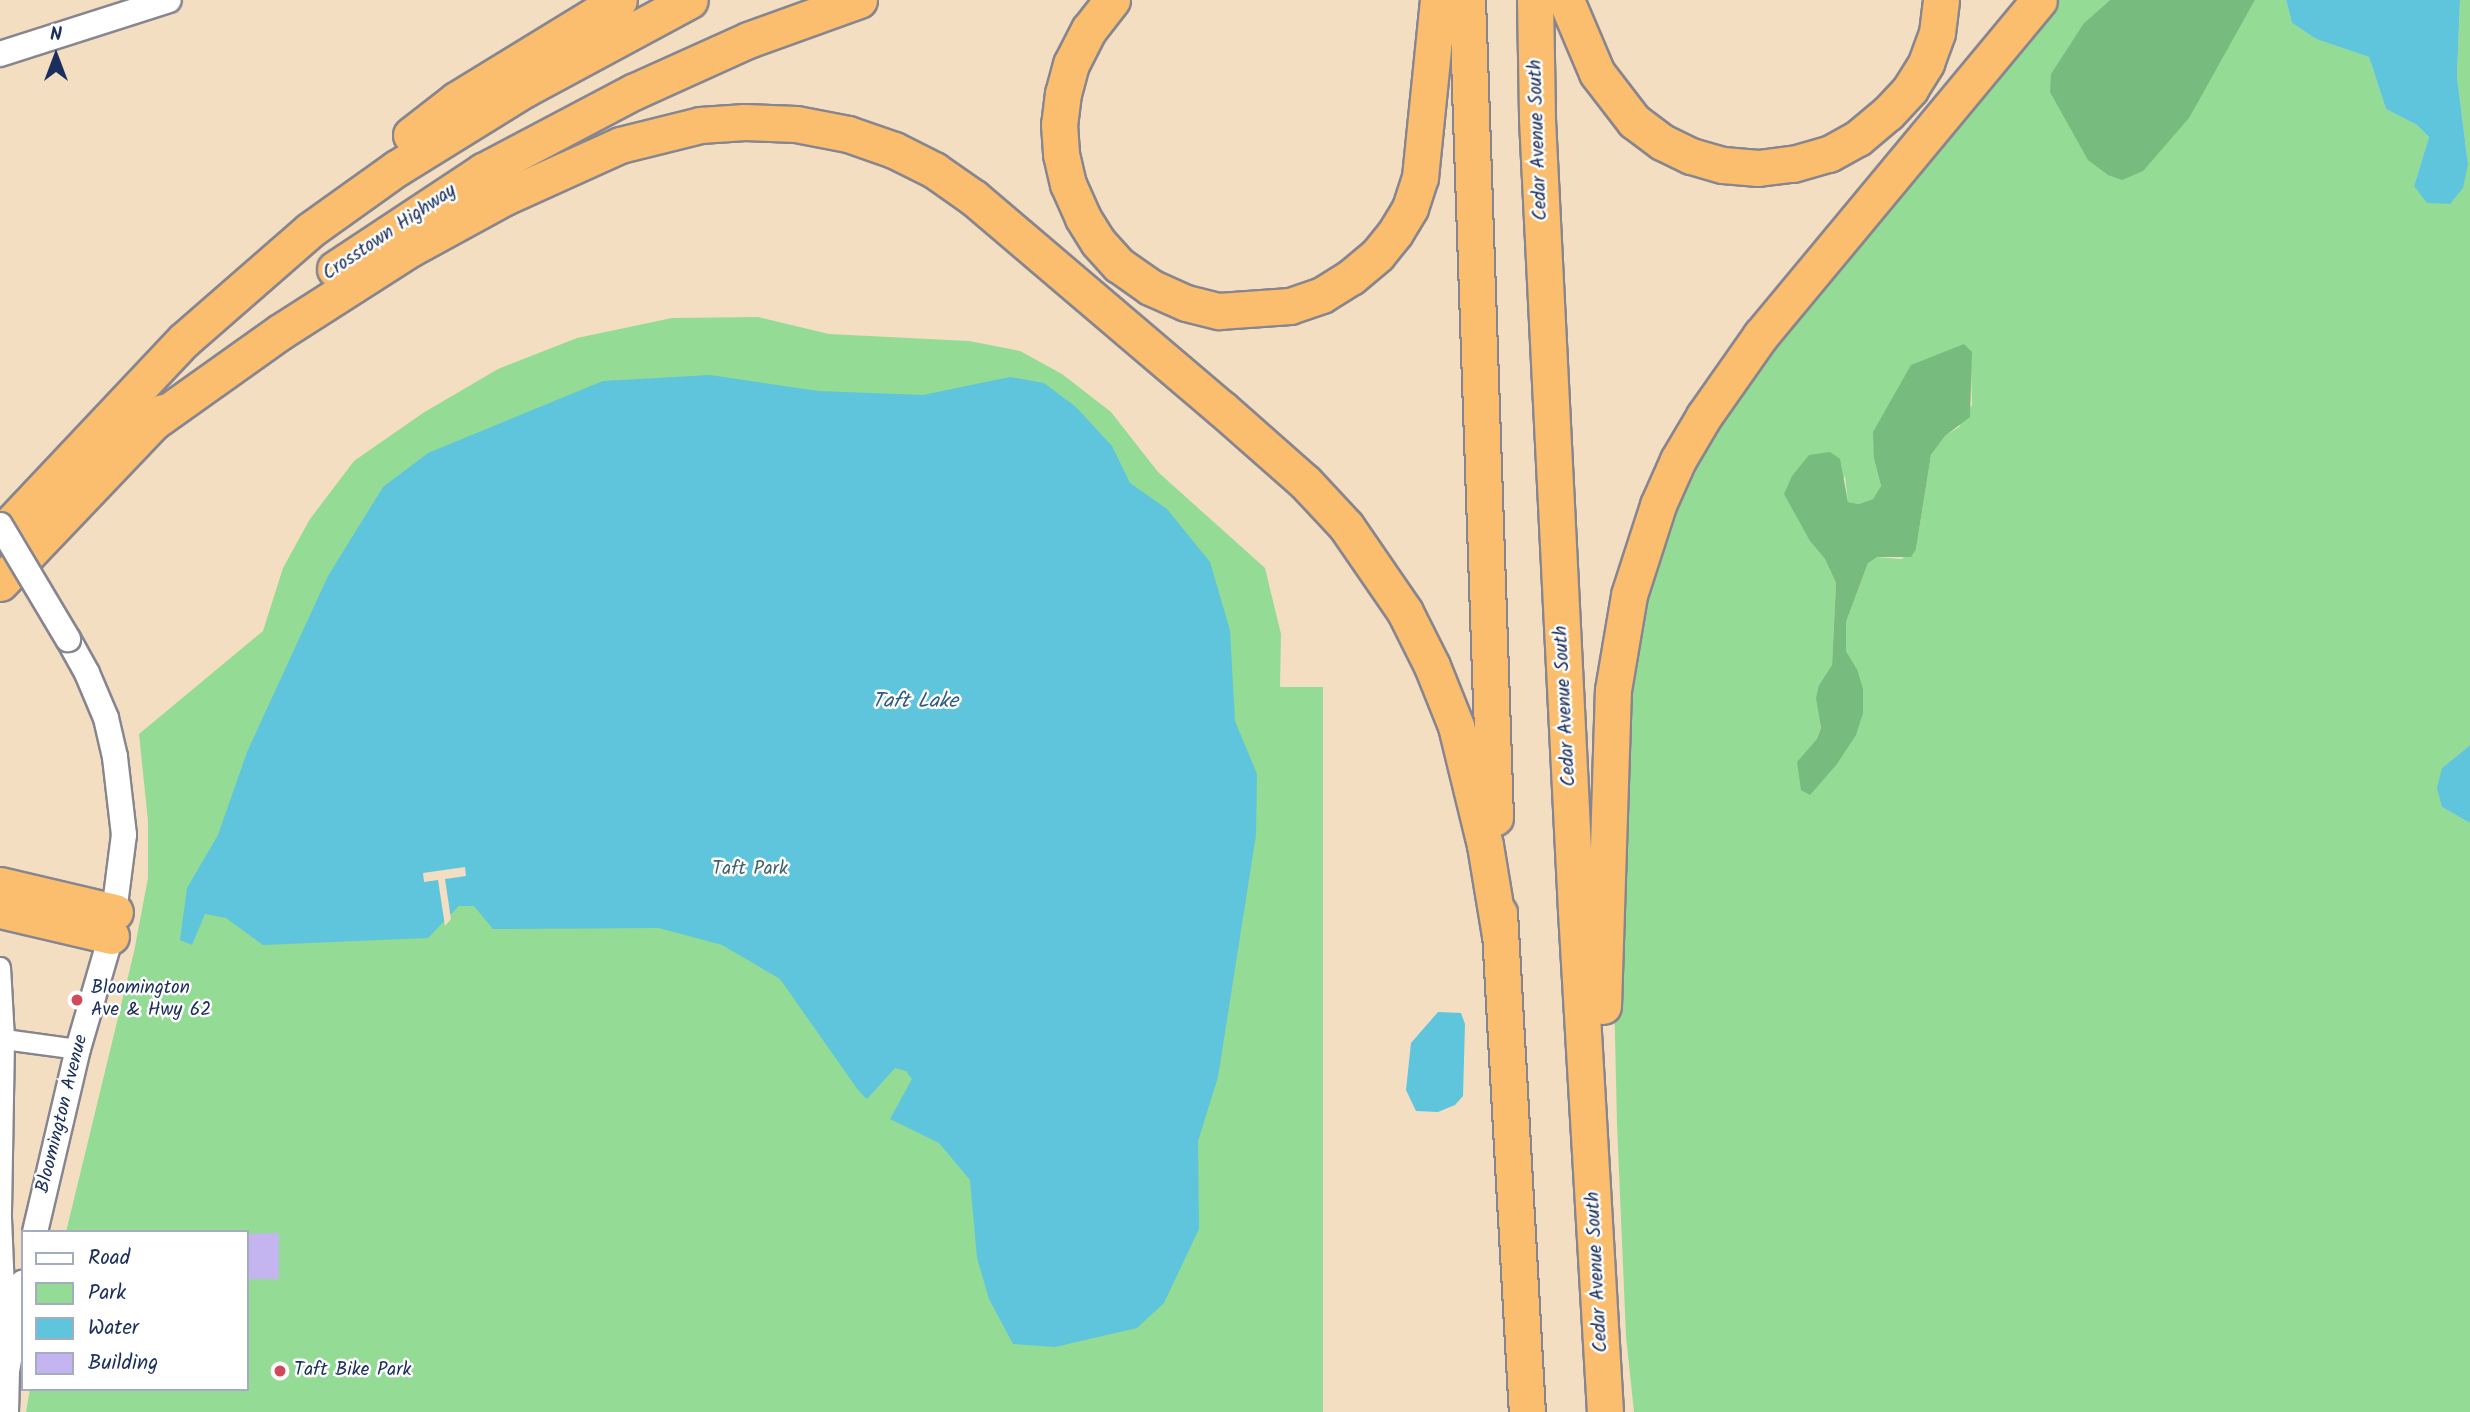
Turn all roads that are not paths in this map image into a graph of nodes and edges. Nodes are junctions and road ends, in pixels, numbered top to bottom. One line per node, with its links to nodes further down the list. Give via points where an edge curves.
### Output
1 (169, 0): 12 (street)
2 (619, 0): 13 (highway, via 456,100 414,132)
3 (690, 0): 13 (highway, via 525,89 397,168)
4 (859, 0): 14 (highway, Crosstown Highway, via 748,40 633,92 483,171 291,300)
5 (1112, 0): 6 (highway, via 1089,29 1071,64 1063,93 1061,154 1083,218 1119,265 1150,287 1219,311 1254,311 1290,306 1351,278 1378,254 1410,208 1425,144)
6 (1437, 0)
7 (1466, 0): 21 (highway)
8 (1535, 0): 25 (highway, Cedar Avenue South, via 1543,244)
9 (1566, 0): 10 (highway, via 1597,73 1634,121 1690,156 1758,168 1829,153 1858,138 1888,113 1926,63 1937,33)
10 (1941, 0)
11 (2039, 0): 25 (highway, via 1761,335 1704,415 1658,505 1629,595 1613,691)
12 (0, 54)
13 (310, 230): 16 (highway, via 184,340)
14 (145, 429): 17 (highway, Crosstown Highway); 21 (highway, via 280,332 410,249 505,197 620,145 700,125 746,122 809,126 894,150 974,198 1305,482 1346,526 1405,612 1456,726 1483,834)
15 (0, 525): 20 (street, Bloomington Avenue, bridge, via 87,673 106,718 124,835)
16 (0, 535)
17 (0, 583)
18 (0, 884): 20 (highway)
19 (0, 910): 20 (highway)
20 (113, 924): 24 (street, Bloomington Avenue)
21 (1500, 936): 31 (highway)
22 (0, 967): 23 (street)
23 (4, 1039): 24 (street); 28 (street, via 1,1218)
24 (78, 1049): 26 (street, Bloomington Avenue)
25 (1595, 1219): 29 (highway, Cedar Avenue South)
26 (34, 1230)
27 (21, 1293): 28 (street)
28 (7, 1371): 30 (street)
29 (1606, 1402)
30 (6, 1412)
31 (1527, 1412)

